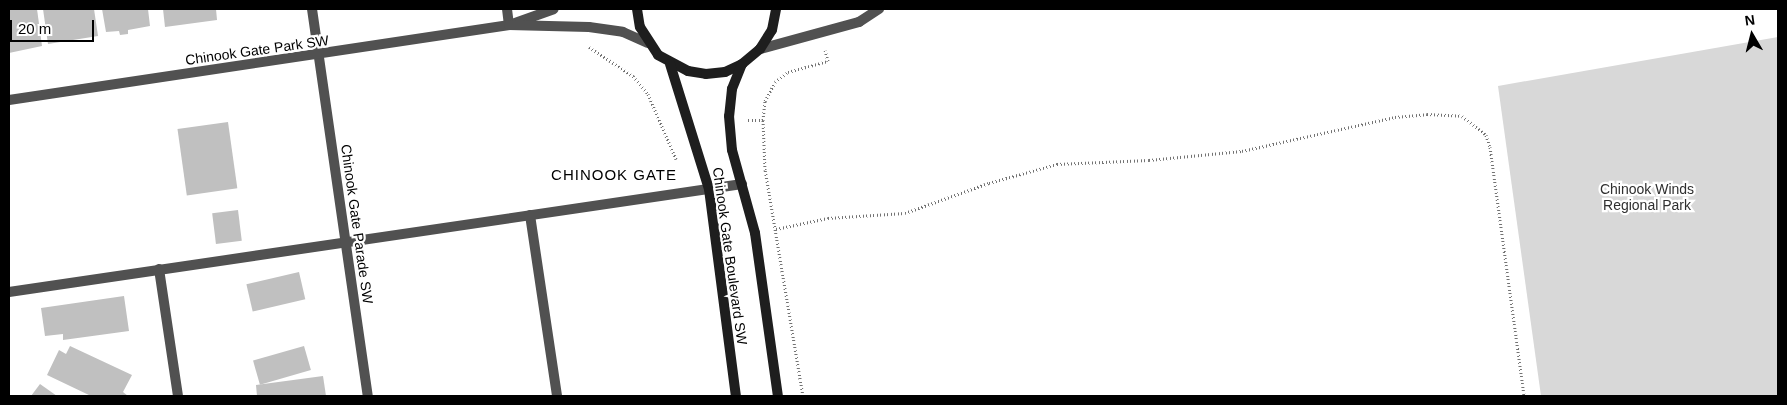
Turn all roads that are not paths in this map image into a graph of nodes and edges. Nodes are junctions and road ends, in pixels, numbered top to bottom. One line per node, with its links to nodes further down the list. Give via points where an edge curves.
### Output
1 (312, 9): 10 (street, Chinook Gate Parade SW)
2 (507, 9): 7 (street)
3 (554, 9): 7 (street, Chinook Gate Park SW)
4 (637, 9): 8 (street)
5 (776, 9): 9 (street, via 772,30)
6 (879, 9): 9 (street, via 858,22)
7 (509, 25): 8 (street, Chinook Gate Park SW, via 589,27 623,32); 10 (street, Chinook Gate Park SW)
8 (648, 43): 11 (street)
9 (760, 49): 12 (street)
10 (319, 55): 13 (street, Chinook Gate Park SW); 17 (street, Chinook Gate Parade SW)
11 (670, 64): 12 (street, via 706,74 725,72); 15 (street, Chinook Gate Boulevard SW)
12 (742, 64): 14 (street, Chinook Gate Boulevard SW, via 732,89 729,116 732,150)
13 (9, 100)
14 (742, 184): 15 (street); 24 (street, Chinook Gate Boulevard SW, via 755,233)
15 (709, 189): 16 (street); 23 (street, Chinook Gate Boulevard SW)
16 (530, 215): 17 (street); 22 (street)
17 (346, 242): 18 (street); 21 (street, Chinook Gate Parade SW)
18 (158, 269): 19 (street); 20 (street)
19 (9, 292)
20 (178, 396)
21 (368, 396)
22 (556, 396)
23 (736, 396)
24 (778, 396)

